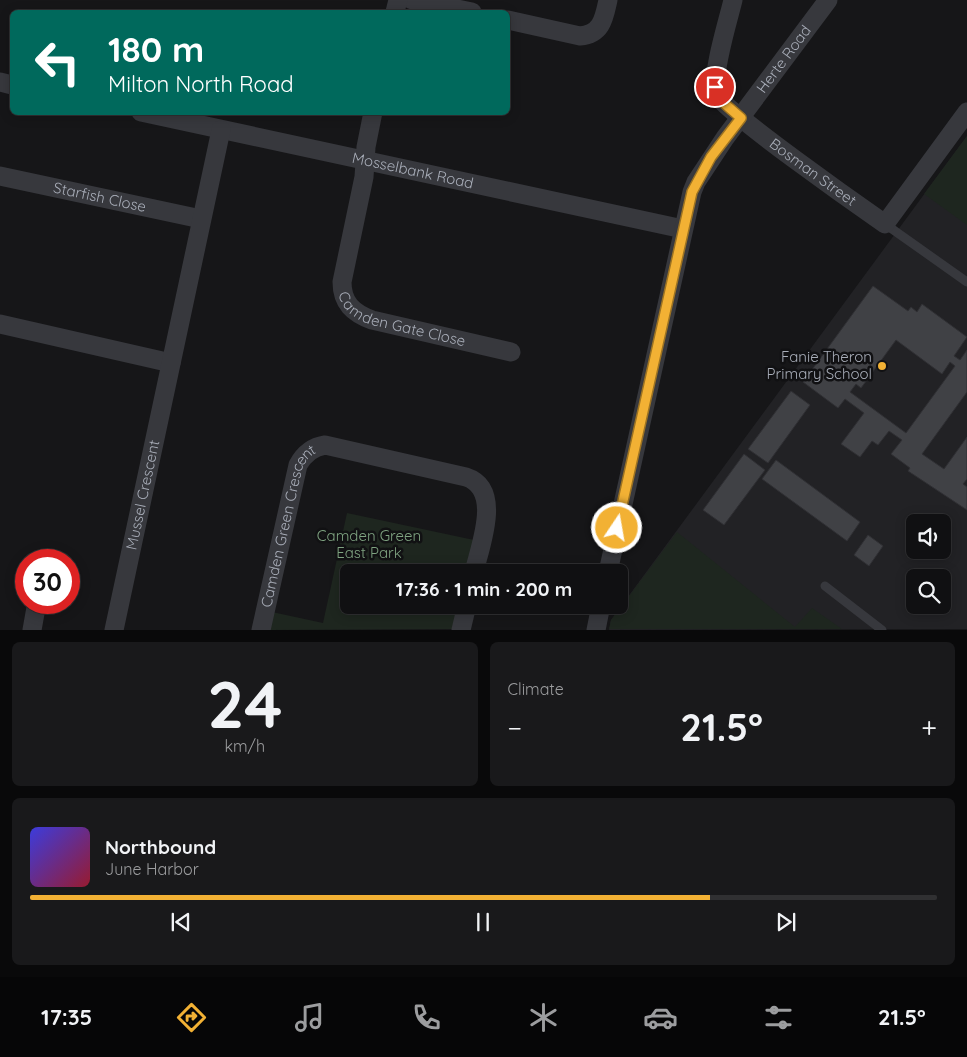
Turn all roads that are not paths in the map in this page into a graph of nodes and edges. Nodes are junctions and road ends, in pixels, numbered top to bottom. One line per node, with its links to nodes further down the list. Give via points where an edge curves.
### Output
1 (412, 0): 5 (street)
2 (608, 0): 6 (street, via 602,24 588,35)
3 (733, 0): 10 (street, Bosman Street, via 715,87 718,98)
4 (828, 0): 10 (street, Herte Road)
5 (462, 10)
6 (510, 20)
7 (967, 112): 15 (street)
8 (154, 115): 11 (street, Mosselbank Road)
9 (372, 115): 12 (street, Camden Gate Close)
10 (741, 118): 15 (street, Bosman Street); 16 (street, Herte Road, via 696,182)
11 (221, 130): 12 (street, Mosselbank Road); 14 (street, Mussel Crescent)
12 (365, 160): 16 (street, Mosselbank Road); 19 (street, Camden Gate Close, via 342,282 342,291 350,308 355,314 372,320)
13 (0, 176): 14 (street, Starfish Close)
14 (201, 219): 20 (street, Mussel Crescent)
15 (885, 224): 17 (lane)
16 (683, 229): 22 (street, Herte Road)
17 (967, 282)
18 (0, 324): 20 (street)
19 (511, 352)
20 (171, 362): 28 (street, Mussel Crescent)
21 (476, 564): 29 (street, Camden Green Crescent, via 488,511 485,496 476,482 466,477 318,446 307,452 298,465)
22 (610, 564)
23 (825, 586): 32 (lane)
24 (35, 614): 27 (street)
25 (465, 614): 30 (street)
26 (599, 614): 31 (street)
27 (32, 630)
28 (114, 630)
29 (261, 630)
30 (461, 630)
31 (596, 630)
32 (882, 630)

